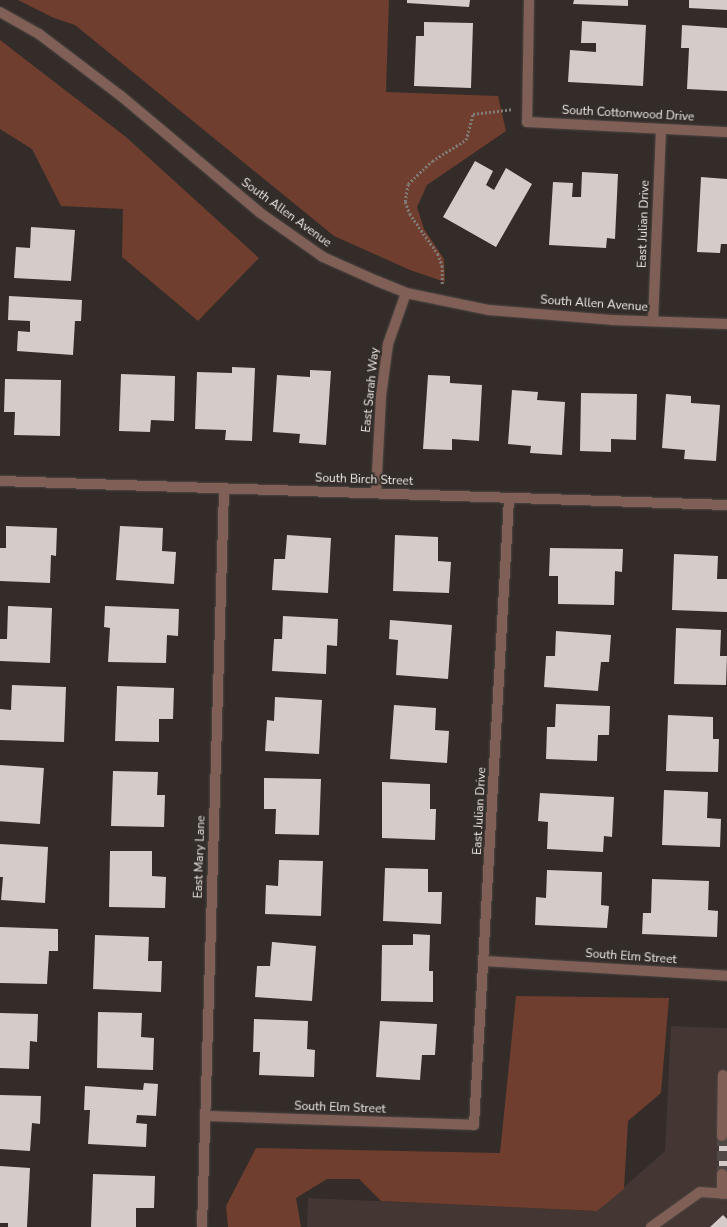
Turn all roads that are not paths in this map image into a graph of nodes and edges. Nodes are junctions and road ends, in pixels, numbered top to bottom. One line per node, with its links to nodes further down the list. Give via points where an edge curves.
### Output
1 (529, 0): 3 (street, South Cottonwood Drive, via 527,122)
2 (0, 12): 5 (street, South Allen Avenue, via 40,34 108,86 259,212 323,257)
3 (661, 129): 4 (street, South Cottonwood Drive); 6 (street, East Julian Drive)
4 (727, 132)
5 (406, 293): 6 (street, South Allen Avenue, via 488,310); 10 (street, East Sarah Way, via 388,344 381,396)
6 (653, 321): 7 (street, South Allen Avenue)
7 (727, 324)
8 (0, 480): 9 (street, South Birch Street)
9 (224, 488): 10 (street, South Birch Street); 16 (street, East Mary Lane)
10 (376, 493): 11 (street, South Birch Street)
11 (510, 498): 12 (street, South Birch Street); 13 (street, East Julian Drive)
12 (727, 505)
13 (485, 961): 14 (street, South Elm Street); 17 (street, East Julian Drive)
14 (727, 976)
15 (723, 1075): 18 (street)
16 (205, 1116): 17 (street, South Elm Street); 21 (street, East Mary Lane)
17 (474, 1125)
18 (722, 1136)
19 (722, 1174): 20 (street)
20 (724, 1194): 22 (street, via 700,1192)
21 (202, 1227)
22 (652, 1227)

